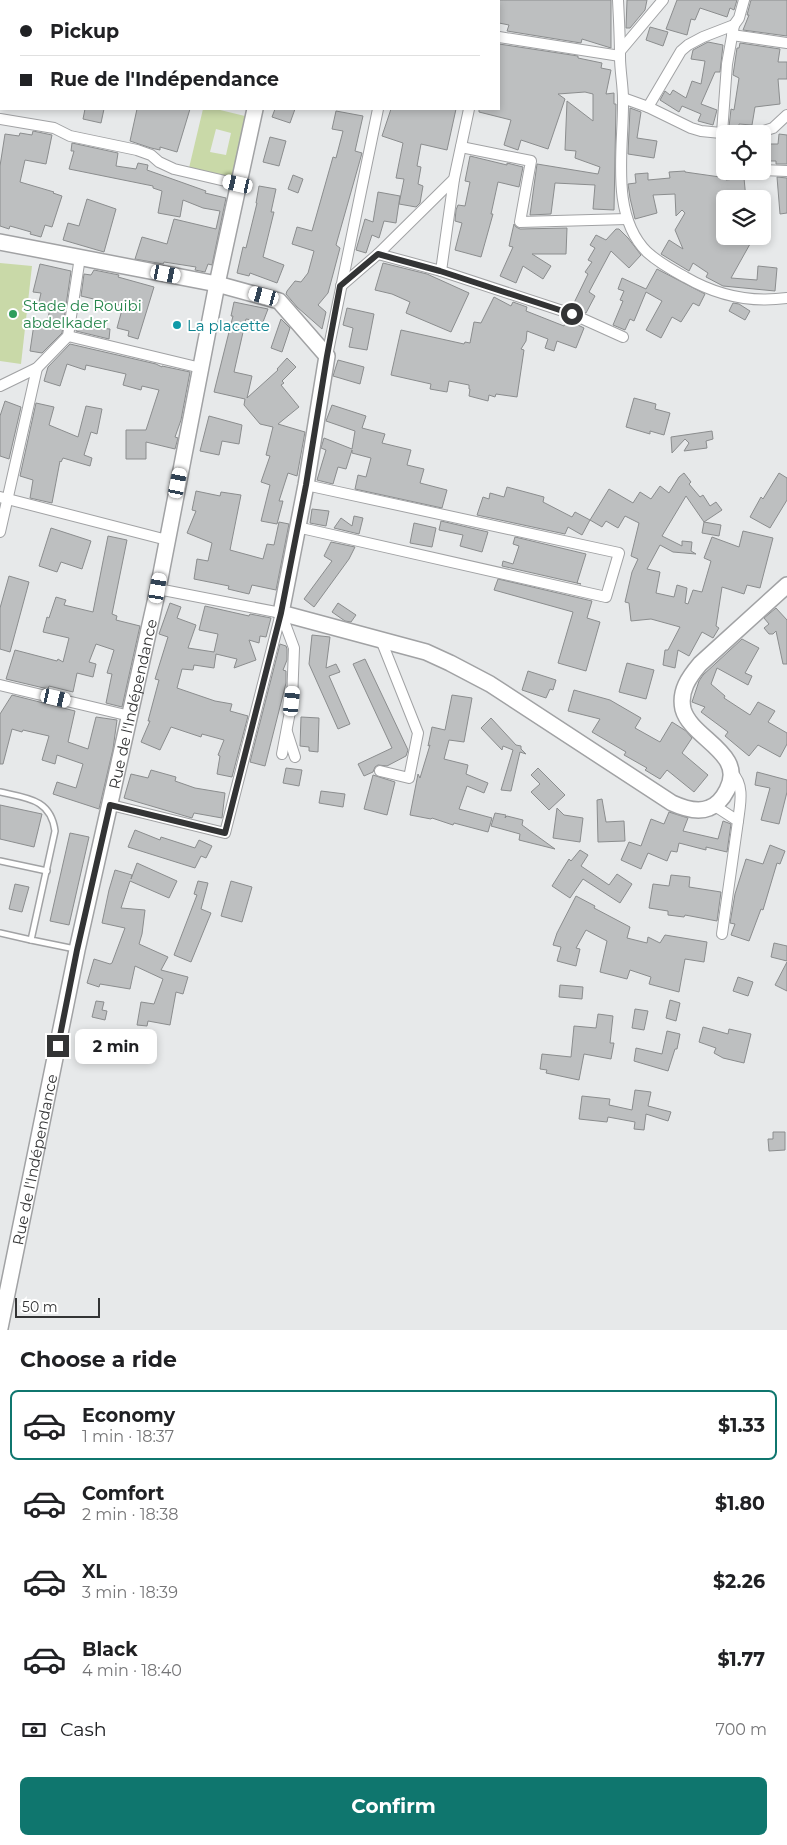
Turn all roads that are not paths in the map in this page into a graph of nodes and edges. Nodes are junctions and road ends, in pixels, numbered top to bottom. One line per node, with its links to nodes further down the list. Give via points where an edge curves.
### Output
1 (618, 0): 7 (street)
2 (663, 0): 7 (street)
3 (744, 0): 4 (street)
4 (733, 30): 6 (street); 9 (street, via 703,37 681,51); 15 (street, via 726,64)
5 (500, 37): 7 (street)
6 (787, 43)
7 (621, 53): 8 (street)
8 (624, 98): 9 (street); 23 (street, via 620,153)
9 (648, 107): 17 (street, via 691,128)
10 (255, 110): 22 (main road, Rue de l'Indépendance)
11 (378, 110): 29 (street)
12 (468, 110): 18 (street)
13 (787, 115): 16 (street)
14 (0, 119): 22 (street, via 54,128 70,136 137,150 174,169)
15 (726, 125)
16 (771, 129)
17 (716, 132)
18 (461, 147): 21 (street); 23 (street, via 531,161 520,222)
19 (771, 170): 20 (street)
20 (787, 171)
21 (454, 179): 25 (street); 27 (street)
22 (238, 184): 28 (main road, Rue de l'Indépendance)
23 (627, 219): 30 (street, via 647,251 696,284 747,299)
24 (0, 242): 26 (main road)
25 (378, 254): 27 (street); 29 (street)
26 (80, 258): 28 (main road); 31 (street)
27 (440, 271): 32 (street, via 572,314)
28 (217, 284): 33 (main road, via 279,301); 35 (main road, Rue de l'Indépendance)
29 (340, 286): 33 (street)
30 (787, 298)
31 (68, 336): 34 (street); 35 (street)
32 (623, 337)
33 (327, 356): 37 (main road)
34 (37, 368): 36 (street); 38 (street)
35 (201, 368): 41 (main road, Rue de l'Indépendance)
36 (0, 386)
37 (306, 485): 39 (main road); 39 (street, via 619,553 606,597)
38 (4, 498): 40 (street); 41 (street)
39 (297, 527): 44 (main road)
40 (0, 532)
41 (166, 540): 43 (main road, Rue de l'Indépendance)
42 (787, 585): 52 (main road, via 700,664 683,693 684,711 689,721 720,750)
43 (158, 588): 44 (street); 47 (main road, Rue de l'Indépendance)
44 (281, 613): 45 (main road); 48 (street, via 294,648 294,683); 54 (street, via 225,833)
45 (381, 640): 51 (street, via 418,733 410,778); 55 (main road, via 426,652 490,684 672,803 697,810)
46 (0, 685): 47 (street)
47 (130, 716): 54 (main road, Rue de l'Indépendance)
48 (286, 730): 49 (street); 50 (street)
49 (282, 754)
50 (295, 757)
51 (380, 771)
52 (732, 773): 55 (main road, via 726,792); 56 (street, via 741,792)
53 (0, 792): 58 (lane, via 34,800 48,809 54,819 56,831)
54 (110, 805): 62 (main road, Rue de l'Indépendance)
55 (715, 806): 56 (street)
56 (738, 821): 60 (street)
57 (0, 861): 58 (lane)
58 (47, 871): 61 (lane)
59 (0, 933): 61 (lane)
60 (722, 934)
61 (31, 940): 62 (lane)
62 (77, 950): 63 (main road, Rue de l'Indépendance)
63 (0, 1328)

